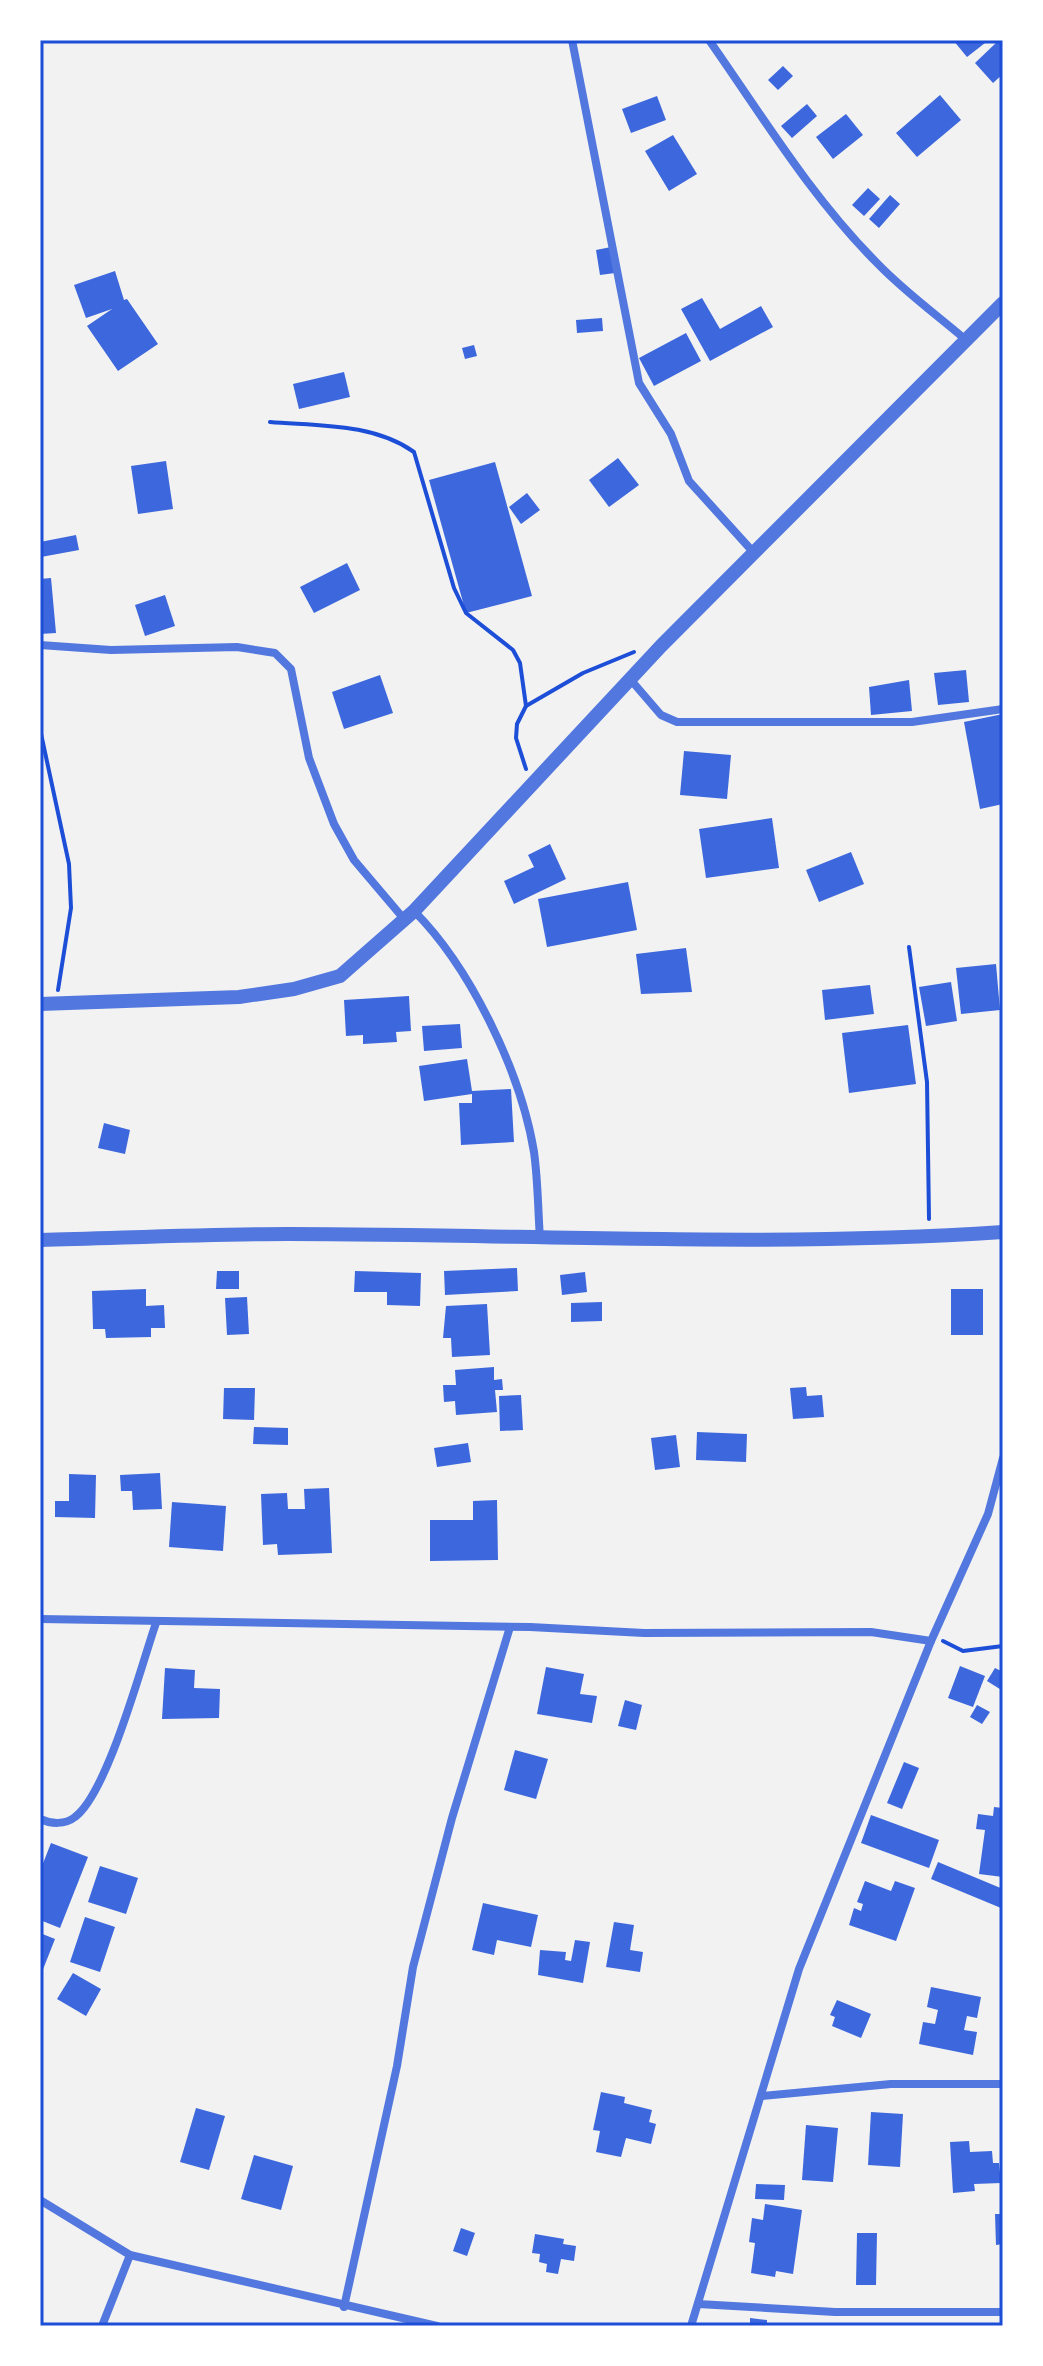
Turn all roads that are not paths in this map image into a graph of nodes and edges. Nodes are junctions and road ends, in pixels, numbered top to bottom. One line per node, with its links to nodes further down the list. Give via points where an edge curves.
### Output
1 (572, 40): 5 (street, via 639,383 671,434 689,481)
2 (709, 40): 4 (street, via 832,213 880,266)
3 (1003, 303): 4 (street)
4 (966, 340): 5 (street)
5 (755, 555): 7 (street)
6 (40, 645): 9 (street, via 111,650 237,647 275,653 291,669 309,758 334,824 354,860)
7 (630, 679): 8 (street, via 661,715 677,722 912,722); 9 (street)
8 (1003, 709)
9 (409, 915): 10 (street, via 340,976 294,989 239,997); 13 (street, via 433,929 463,975 522,1101 534,1153)
10 (40, 1004)
11 (1003, 1232): 13 (street)
12 (40, 1240): 13 (street, via 288,1234)
13 (540, 1240)
14 (1003, 1458): 18 (street, via 988,1514)
15 (40, 1619): 16 (street)
16 (156, 1623): 17 (street); 19 (street, via 100,1781 75,1817 54,1823)
17 (510, 1627): 18 (street, via 644,1633 871,1632); 25 (street, via 413,1967 397,2066)
18 (933, 1638): 21 (street, via 799,1969)
19 (40, 1819)
20 (1003, 2084): 21 (street, via 891,2084)
21 (761, 2096): 24 (street)
22 (40, 2200): 23 (street)
23 (130, 2255): 25 (street); 27 (street)
24 (698, 2304): 26 (street, via 835,2312); 29 (street)
25 (344, 2307): 28 (street)
26 (1003, 2312)
27 (102, 2326)
28 (437, 2326)
29 (691, 2326)

